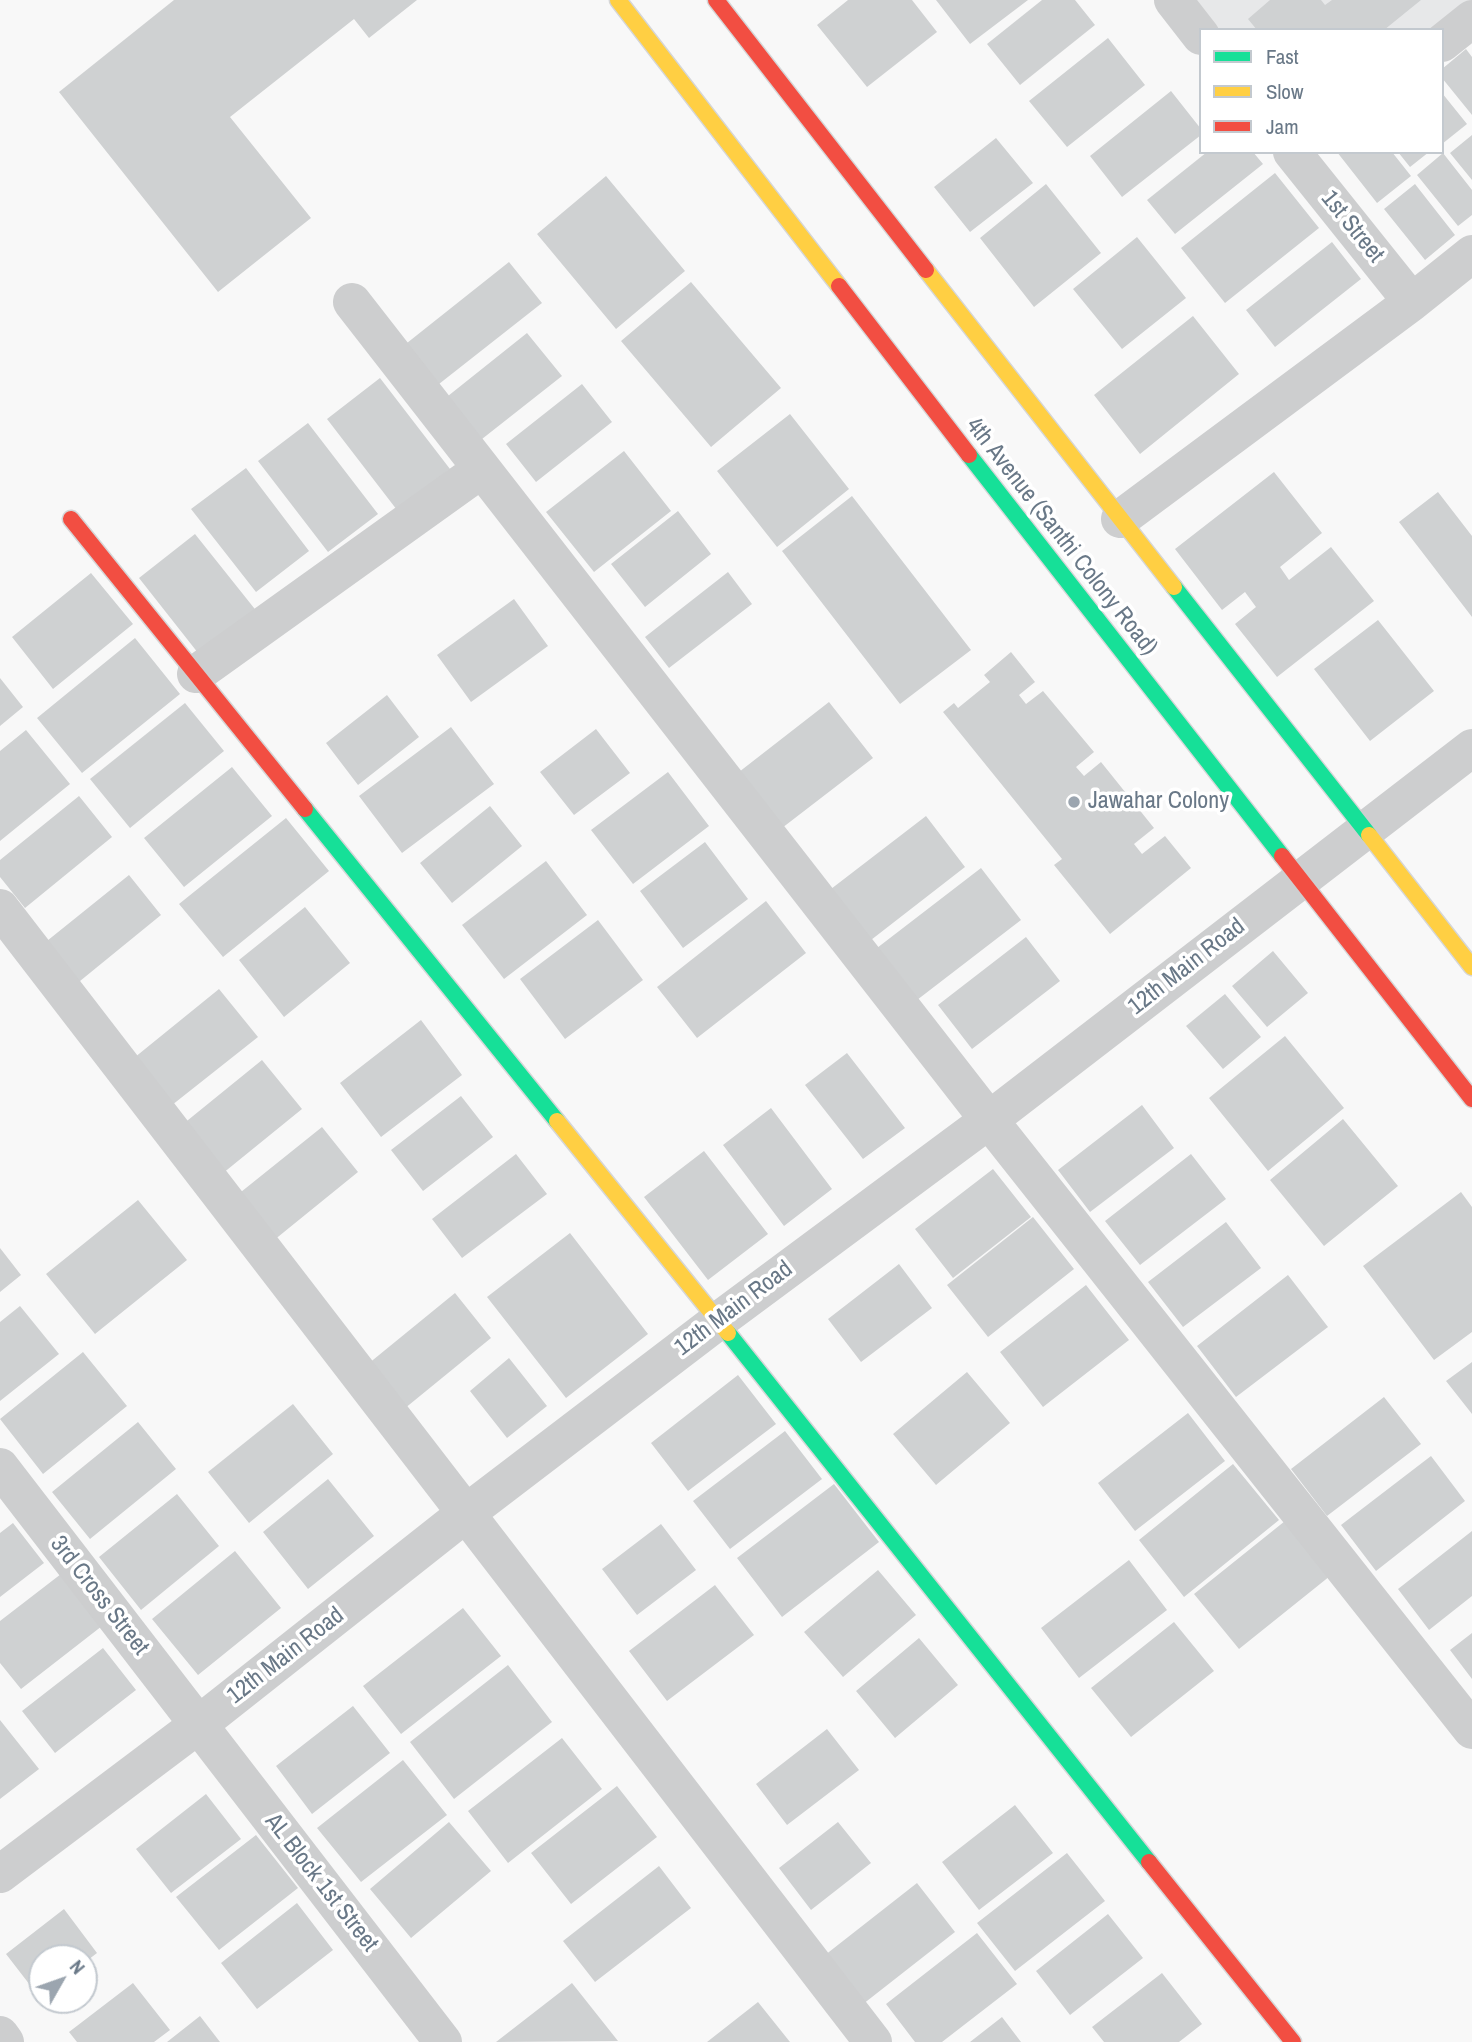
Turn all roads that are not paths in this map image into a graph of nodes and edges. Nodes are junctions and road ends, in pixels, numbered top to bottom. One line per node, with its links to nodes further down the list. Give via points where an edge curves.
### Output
1 (618, 0): 17 (street, 4th Avenue (Santhi Colony Road))
2 (716, 0): 13 (street)
3 (1172, 0): 5 (street)
4 (1472, 19): 6 (street)
5 (1199, 34)
6 (1444, 41)
7 (1299, 155): 10 (street, 1st Street)
8 (1472, 254): 10 (street)
9 (352, 302): 11 (street)
10 (1412, 302): 13 (street)
11 (482, 469): 14 (street); 21 (street)
12 (71, 519): 14 (street)
13 (1120, 519): 16 (street)
14 (195, 674): 22 (street)
15 (1472, 748): 16 (street, 12th Main Road)
16 (1364, 830): 17 (street, 12th Main Road); 19 (street)
17 (1301, 879): 20 (street, 4th Avenue (Santhi Colony Road)); 21 (street, 12th Main Road)
18 (0, 908): 24 (street)
19 (1472, 967)
20 (1472, 1099)
21 (989, 1120): 22 (street, 12th Main Road); 26 (street)
22 (718, 1321): 24 (street, 12th Main Road); 32 (street)
23 (0, 1467): 25 (street, 3rd Cross Street)
24 (465, 1514): 25 (street, 12th Main Road); 31 (street)
25 (198, 1725): 27 (street, 12th Main Road); 30 (street, AL Block 1st Street)
26 (1472, 1730)
27 (0, 1874)
28 (0, 2035): 29 (street)
29 (5, 2042)
30 (443, 2042)
31 (873, 2042)
32 (1293, 2042)

